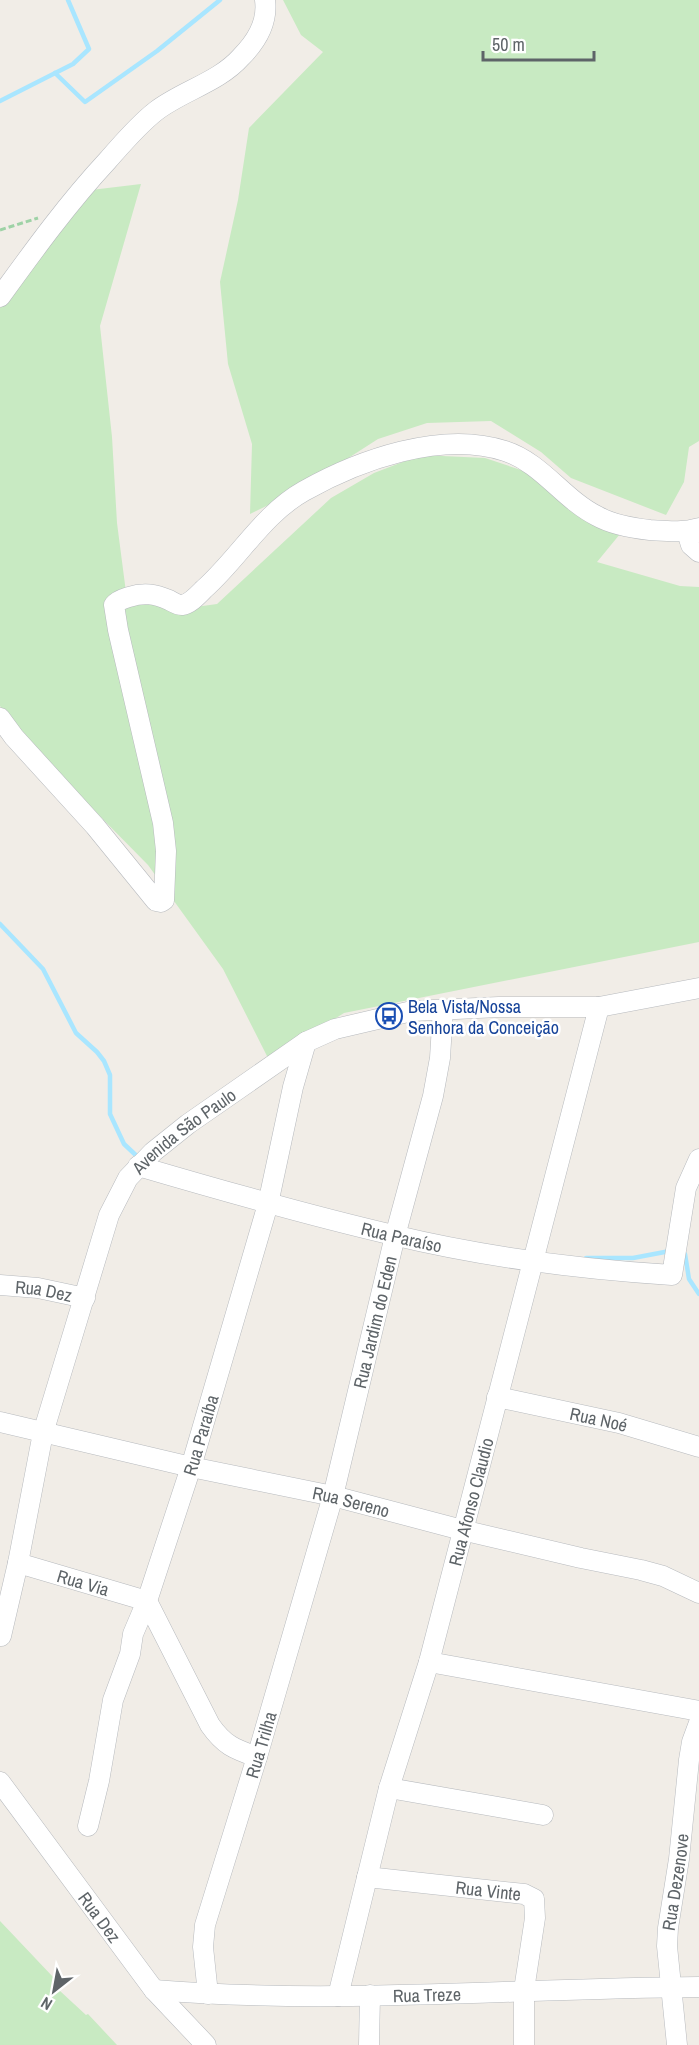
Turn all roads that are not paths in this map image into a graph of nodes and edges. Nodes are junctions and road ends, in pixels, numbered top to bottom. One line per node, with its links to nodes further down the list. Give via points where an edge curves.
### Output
1 (265, 0): 2 (street, via 259,34 240,59 158,110 118,148 58,217)
2 (0, 297)
3 (693, 530): 4 (street, via 691,545); 5 (street, via 617,524 596,516 525,460 504,450 435,445 382,458 303,491 279,508 217,578 189,602 178,604 148,594 117,601 114,605 118,630 163,823 166,851 161,902 156,901)
4 (699, 552)
5 (0, 718)
6 (699, 988): 7 (street, Avenida São Paulo)
7 (599, 1007): 8 (street, Avenida São Paulo); 15 (street, Rua Afonso Claudio)
8 (443, 1009): 9 (street, Avenida São Paulo, via 368,1021); 14 (street, Rua Jardim do Eden, via 433,1096)
9 (306, 1042): 11 (street, Avenida São Paulo, via 188,1124); 13 (street, Rua Paraíba)
10 (699, 1159): 12 (street)
11 (138, 1166): 13 (street, Rua Paraíso); 17 (street, Avenida São Paulo, via 109,1215)
12 (693, 1189): 15 (street, Rua Paraíso, via 672,1275)
13 (268, 1204): 14 (street, Rua Paraíso); 22 (street, Rua Paraíba)
14 (395, 1236): 15 (street, Rua Paraíso); 23 (street, Rua Jardim do Eden)
15 (532, 1261): 18 (street, Rua Afonso Claudio)
16 (0, 1285): 17 (street, Rua Dez)
17 (85, 1298): 20 (street, Avenida São Paulo)
18 (497, 1397): 21 (street, Rua Noé, via 618,1424); 24 (street, Rua Afonso Claudio)
19 (0, 1422): 20 (street, Rua Sereno)
20 (43, 1433): 22 (street, Rua Sereno); 25 (street, Avenida São Paulo)
21 (699, 1448)
22 (191, 1467): 23 (street, Rua Sereno); 27 (street, Rua Paraíba)
23 (333, 1496): 24 (street, Rua Sereno); 32 (street, Rua Trilha)
24 (462, 1530): 26 (street, Rua Sereno, via 641,1570); 29 (street, Rua Afonso Claudio)
25 (18, 1563): 27 (street, Rua Via); 28 (street, Avenida São Paulo)
26 (699, 1593)
27 (147, 1600): 32 (street, via 219,1738 232,1748); 36 (street, Rua Paraíba, via 113,1701)
28 (1, 1636)
29 (429, 1662): 30 (street); 34 (street, Rua Afonso Claudio)
30 (699, 1711)
31 (699, 1723): 38 (street, Rua Dezenove, via 689,1760 668,1928)
32 (257, 1757): 42 (street, Rua Trilha, via 205,1925)
33 (0, 1782): 40 (street, Rua Dez)
34 (389, 1788): 35 (street); 37 (street, Rua Afonso Claudio)
35 (543, 1815)
36 (88, 1826)
37 (367, 1877): 41 (street, Rua Vinte, via 524,1894 534,1899); 44 (street, Rua Afonso Claudio)
38 (672, 1987): 39 (street, Rua Treze); 41 (street, Rua Treze); 48 (street, Rua Dezenove)
39 (699, 1987)
40 (154, 1990): 42 (street, Rua Treze); 45 (street, Rua Dez)
41 (524, 1990): 43 (street, Rua Treze); 47 (street, Rua Vinte)
42 (208, 1995): 44 (street, Rua Treze)
43 (370, 1995): 44 (street, Rua Treze); 46 (street)
44 (338, 1996)
45 (206, 2045)
46 (369, 2045)
47 (524, 2045)
48 (677, 2045)

